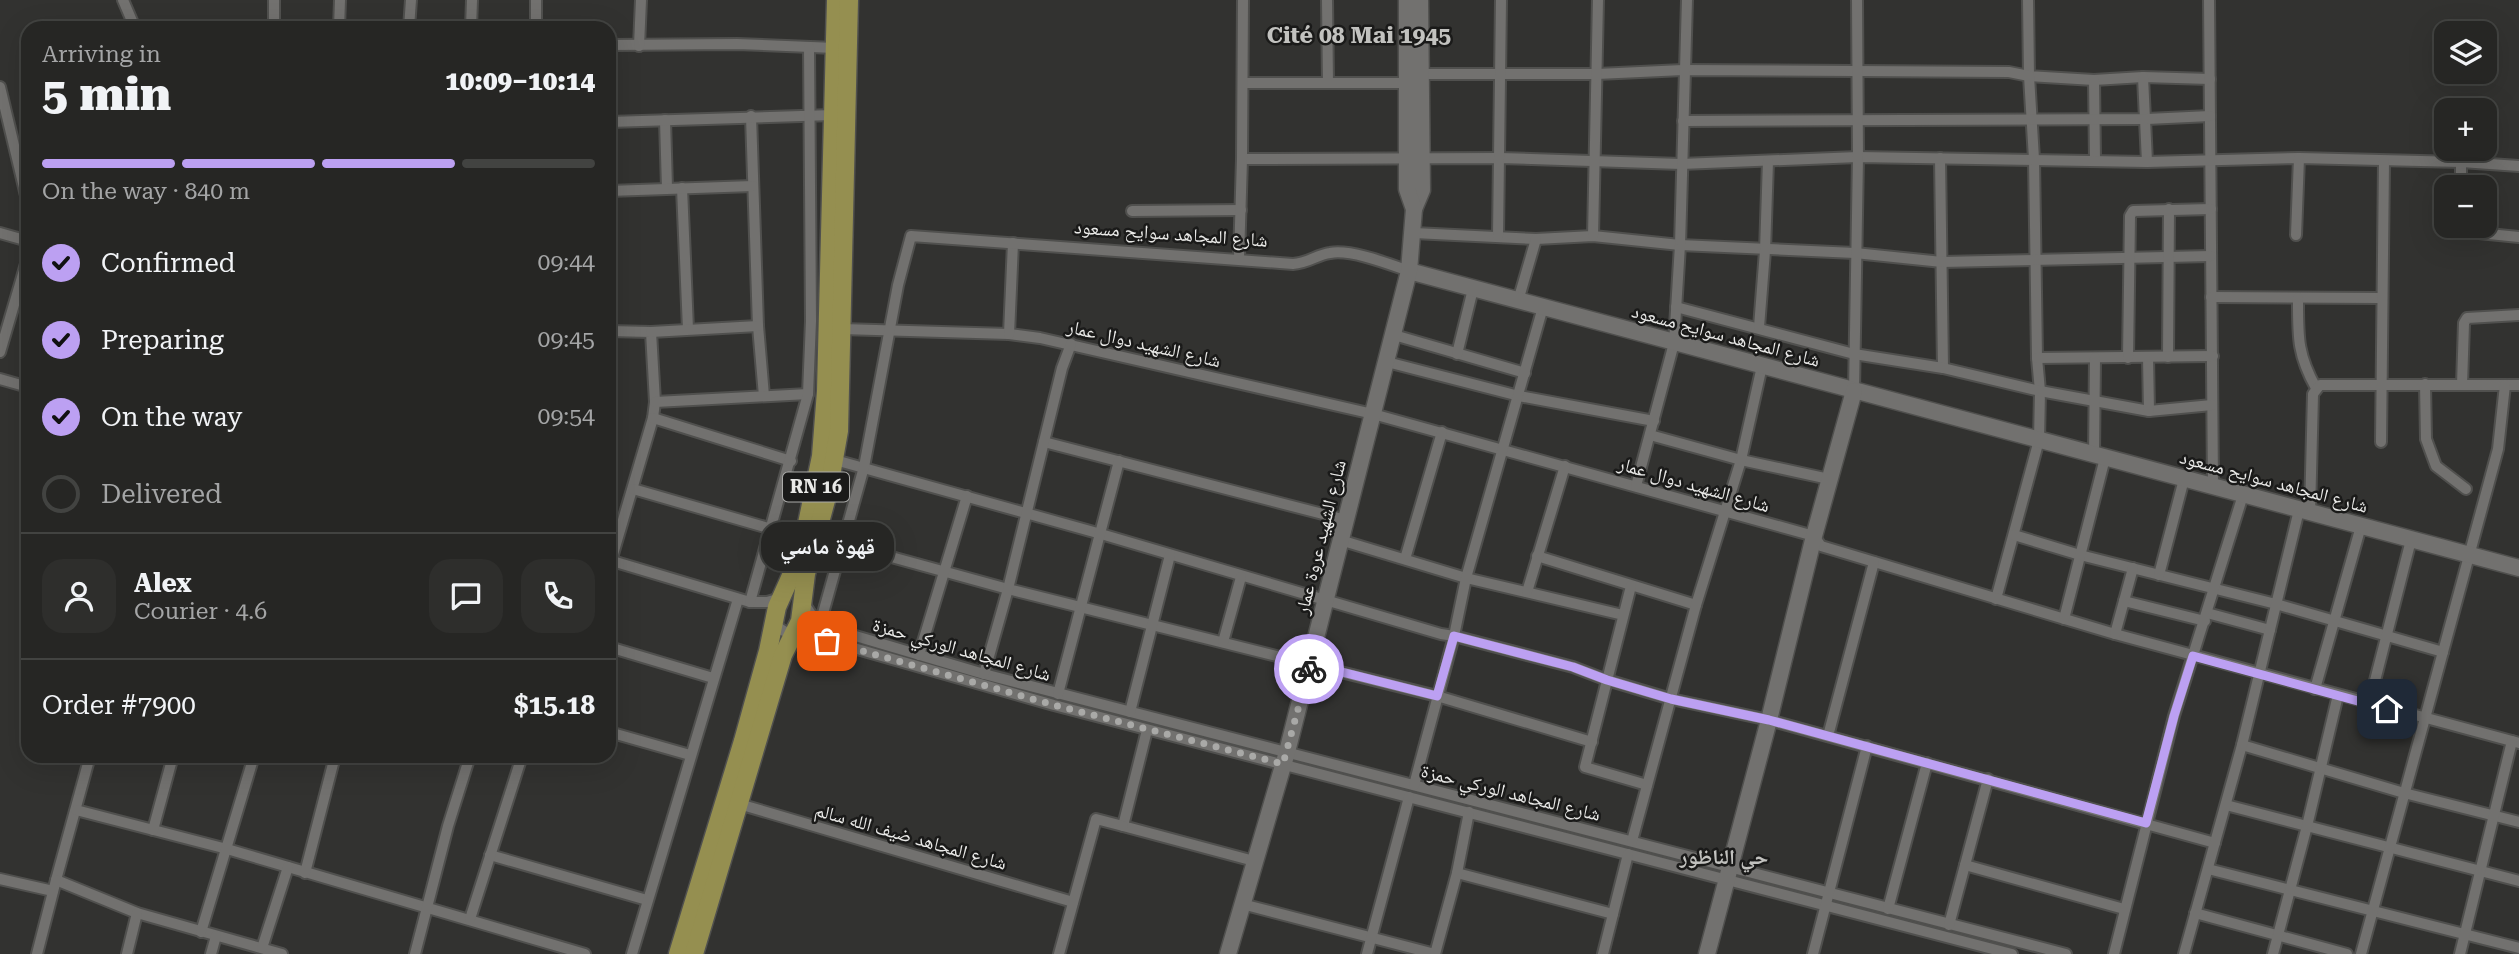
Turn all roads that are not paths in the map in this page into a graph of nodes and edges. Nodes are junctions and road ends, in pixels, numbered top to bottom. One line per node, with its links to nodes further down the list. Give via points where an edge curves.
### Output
1 (123, 0): 20 (street)
2 (274, 0): 21 (street)
3 (340, 0): 22 (street)
4 (411, 0): 23 (street)
5 (472, 0): 24 (street)
6 (536, 0): 25 (street)
7 (641, 0): 27 (street)
8 (836, 0): 29 (main road, RN 16)
9 (849, 0): 110 (main road, RN 16)
10 (1243, 0): 39 (street)
11 (1326, 0): 40 (street)
12 (1407, 0): 36 (street, شارع الشهيد عروة عمار)
13 (1420, 0): 36 (street, شارع الشهيد عروة عمار)
14 (1501, 0): 33 (street)
15 (1598, 0): 32 (street)
16 (1687, 0): 30 (street)
17 (1857, 0): 31 (street)
18 (2028, 0): 34 (street)
19 (2209, 0): 37 (street)
20 (132, 21)
21 (274, 21)
22 (339, 21)
23 (410, 21)
24 (471, 21)
25 (536, 21)
26 (616, 45): 27 (street)
27 (639, 46): 28 (street)
28 (809, 47): 29 (street); 42 (street)
29 (835, 48): 43 (main road, RN 16)
30 (1683, 70): 31 (street); 32 (street); 50 (street)
31 (1857, 70): 34 (street); 51 (street)
32 (1597, 74): 33 (street); 60 (street)
33 (1502, 75): 36 (street); 58 (street)
34 (2029, 76): 38 (street); 46 (street)
35 (2144, 77): 37 (street); 38 (street); 48 (street)
36 (1414, 79): 40 (street); 57 (street, شارع الشهيد عروة عمار)
37 (2210, 79): 45 (street)
38 (2094, 80): 47 (street)
39 (1242, 83): 40 (street); 56 (street)
40 (1328, 83)
41 (0, 87): 69 (street)
42 (809, 114): 43 (street); 44 (street); 142 (street)
43 (833, 115): 205 (main road, RN 16, via 821,456 798,560)
44 (751, 116): 49 (street); 71 (street)
45 (2210, 116): 48 (street); 63 (street)
46 (2032, 118): 47 (street); 51 (street); 59 (street)
47 (2095, 118): 48 (street); 61 (street)
48 (2147, 119): 65 (street)
49 (665, 120): 52 (street); 72 (street)
50 (1683, 121): 51 (street); 67 (street)
51 (1856, 121): 53 (street)
52 (616, 122)
53 (1857, 157): 54 (street); 62 (street); 91 (street)
54 (1940, 158): 59 (street); 97 (street)
55 (2299, 158): 63 (street); 64 (street); 81 (street)
56 (1242, 159): 57 (street); 77 (street)
57 (1415, 159): 58 (street); 80 (street, شارع الشهيد عروة عمار, via 1422,190 1414,209)
58 (1500, 159): 60 (street); 83 (street)
59 (2034, 159): 61 (street); 96 (street)
60 (1596, 160): 67 (street); 84 (street)
61 (2095, 160): 65 (street)
62 (1768, 161): 67 (street); 90 (street)
63 (2211, 161): 65 (street); 76 (street)
64 (2385, 161): 66 (street); 103 (street)
65 (2147, 162)
66 (2461, 162): 68 (street); 70 (street)
67 (1681, 164): 89 (street)
68 (2519, 166)
69 (21, 175)
70 (2461, 175)
71 (753, 186): 73 (street); 108 (street)
72 (667, 188): 73 (street); 74 (street)
73 (682, 188): 111 (street)
74 (616, 191)
75 (2169, 209): 76 (street); 92 (street); 94 (street, via 2133,211)
76 (2211, 209): 93 (street)
77 (1241, 210): 78 (street); 95 (street)
78 (1132, 211)
79 (0, 233): 87 (street)
80 (1414, 233): 83 (street); 98 (street, شارع الشهيد عروة عمار)
81 (2296, 235)
82 (2497, 235): 85 (street)
83 (1498, 236): 86 (street)
84 (1593, 236): 86 (street); 89 (street)
85 (2519, 237)
86 (1536, 239): 104 (street)
87 (21, 240)
88 (1013, 243): 95 (street, شارع المجاهد سوايح مسعود); 112 (street, شارع المجاهد سوايح مسعود, via 911,236); 115 (street)
89 (1680, 245): 90 (street); 106 (street)
90 (1765, 251): 91 (street); 109 (street)
91 (1855, 253): 97 (street); 121 (street)
92 (2169, 256): 93 (street); 94 (street); 123 (street)
93 (2211, 256): 101 (street)
94 (2130, 257): 96 (street); 126 (street)
95 (1239, 258): 98 (street, شارع المجاهد سوايح مسعود, via 1293,264 1335,253)
96 (2036, 260): 97 (street); 124 (street)
97 (1942, 262): 130 (street)
98 (1409, 271): 100 (street, شارع المجاهد سوايح مسعود); 116 (street, شارع الشهيد عروة عمار)
99 (21, 281): 119 (street)
100 (1473, 289): 104 (street, شارع المجاهد سوايح مسعود); 120 (street)
101 (2211, 298): 102 (street); 122 (street)
102 (2298, 298): 103 (street); 139 (street, via 2298,345)
103 (2382, 298): 133 (street)
104 (1518, 301): 105 (street, شارع المجاهد سوايح مسعود)
105 (1543, 307): 117 (street, شارع المجاهد سوايح مسعود); 131 (street)
106 (1676, 307): 109 (street); 117 (street)
107 (2519, 315): 135 (street, via 2467,318)
108 (758, 326): 111 (street); 143 (street)
109 (1759, 327): 121 (street)
110 (842, 328): 112 (street, شارع الشهيد دوال عمار); 159 (main road, RN 16)
111 (688, 329): 114 (street)
112 (890, 329): 115 (street, شارع الشهيد دوال عمار); 164 (street)
113 (616, 331): 114 (street)
114 (651, 332): 145 (street)
115 (1009, 334): 118 (street, شارع الشهيد دوال عمار)
116 (1394, 334): 120 (street); 128 (street, شارع الشهيد عروة عمار)
117 (1674, 343): 129 (street, شارع المجاهد سوايح مسعود); 151 (street)
118 (1071, 344): 149 (street, شارع الشهيد دوال عمار); 155 (street)
119 (0, 352)
120 (1457, 354): 131 (street)
121 (1854, 354): 130 (street); 140 (street)
122 (2213, 356): 123 (street); 147 (street)
123 (2168, 357): 127 (street)
124 (2037, 358): 125 (street); 141 (street)
125 (2095, 358): 126 (street); 146 (street)
126 (2128, 358): 127 (street)
127 (2148, 358): 148 (street)
128 (1387, 362): 144 (street); 149 (street, شارع الشهيد عروة عمار)
129 (1762, 366): 140 (street, شارع المجاهد سوايح مسعود); 160 (street)
130 (1943, 368): 141 (street)
131 (1525, 373): 144 (street)
132 (0, 379): 137 (street)
133 (2381, 384): 134 (street); 139 (street, via 2327,383); 156 (street)
134 (2425, 384): 135 (street); 170 (street, via 2426,439 2436,466)
135 (2462, 384): 136 (street)
136 (2505, 384): 138 (street); 188 (street, via 2498,449)
137 (21, 385)
138 (2519, 385)
139 (2316, 388): 173 (street)
140 (1854, 391): 154 (street, شارع المجاهد سوايح مسعود); 165 (street)
141 (2040, 391): 146 (street); 154 (street)
142 (808, 394): 143 (street); 161 (street)
143 (764, 396): 145 (street)
144 (1519, 396): 151 (street); 157 (street)
145 (655, 401): 150 (street)
146 (2096, 401): 148 (street); 158 (street)
147 (2212, 405): 148 (street); 168 (street)
148 (2149, 411)
149 (1373, 414): 152 (street, شارع الشهيد دوال عمار); 176 (street, شارع الشهيد عروة عمار)
150 (653, 418): 161 (street); 169 (street)
151 (1654, 421): 153 (street)
152 (1441, 432): 157 (street, شارع الشهيد دوال عمار); 190 (street)
153 (1650, 435): 160 (street); 167 (street)
154 (2039, 440): 158 (street, شارع المجاهد سوايح مسعود); 180 (street)
155 (1044, 442): 162 (street); 174 (street)
156 (2381, 443)
157 (1503, 449): 163 (street, شارع الشهيد دوال عمار); 198 (street)
158 (2099, 456): 166 (street, شارع المجاهد سوايح مسعود); 187 (street)
159 (835, 460): 164 (street); 206 (main road, RN 16)
160 (1741, 460): 165 (street); 175 (street)
161 (790, 461): 178 (street)
162 (1119, 461): 176 (street); 179 (street)
163 (1565, 466): 167 (street, شارع الشهيد دوال عمار); 189 (street)
164 (864, 467): 172 (street); 185 (street)
165 (1829, 479): 181 (street)
166 (2184, 479): 168 (street, شارع المجاهد سوايح مسعود); 196 (street)
167 (1636, 485): 175 (street, شارع الشهيد دوال عمار)
168 (2213, 487): 171 (street, شارع المجاهد سوايح مسعود)
169 (632, 489): 178 (street); 184 (street)
170 (2466, 489)
171 (2243, 495): 173 (street, شارع المجاهد سوايح مسعود); 200 (street)
172 (967, 496): 174 (street); 195 (street)
173 (2304, 511): 177 (street, شارع المجاهد سوايح مسعود); 210 (street)
174 (1027, 513): 179 (street); 201 (street)
175 (1725, 513): 181 (street, شارع الشهيد دوال عمار); 212 (street)
176 (1346, 520): 182 (street, شارع الشهيد عروة عمار)
177 (2361, 526): 183 (street, شارع المجاهد سوايح مسعود); 216 (street)
178 (772, 528): 209 (street)
179 (1101, 534): 186 (street); 211 (street)
180 (2014, 535): 187 (street); 204 (street)
181 (1814, 536): 191 (street, شارع الشهيد دوال عمار, via 1821,546); 243 (street)
182 (1340, 540): 190 (street); 207 (street, شارع الشهيد عروة عمار)
183 (2411, 540): 188 (street, شارع المجاهد سوايح مسعود); 223 (street)
184 (616, 541)
185 (844, 544): 195 (street); 218 (street)
186 (1170, 555): 197 (street); 219 (street)
187 (2080, 555): 193 (street); 215 (street)
188 (2469, 555): 194 (street, شارع المجاهد سوايح مسعود); 227 (street)
189 (1537, 556): 199 (street); 202 (street)
190 (1405, 559): 198 (street)
191 (1874, 562): 204 (street, شارع الشهيد دوال عمار); 246 (street)
192 (616, 563): 203 (street)
193 (2133, 568): 196 (street); 208 (street)
194 (2519, 568)
195 (945, 571): 201 (street); 228 (street)
196 (2159, 575): 200 (street)
197 (1241, 576): 207 (street); 225 (street)
198 (1466, 578): 202 (street); 224 (street)
199 (1631, 586): 212 (street); 213 (street)
200 (2215, 588): 210 (street); 214 (street)
201 (1009, 589): 211 (street); 231 (street)
202 (1527, 592): 213 (street)
203 (738, 599): 209 (street); 233 (street)
204 (1996, 599): 215 (street, شارع الشهيد دوال عمار)
205 (771, 601): 206 (street, via 791,596); 209 (street); 217 (main road, RN 16)
206 (802, 601): 218 (street); 221 (main road, RN 16)
207 (1325, 601): 224 (street); 230 (street, شارع الشهيد عروة عمار)
208 (2124, 601): 214 (street); 222 (street)
209 (750, 602)
210 (2276, 604): 216 (street); 220 (street)
211 (1081, 606): 219 (street); 236 (street)
212 (1696, 606): 239 (street)
213 (1623, 615): 234 (street)
214 (2206, 617): 220 (street); 229 (street)
215 (2064, 619): 222 (street, شارع الشهيد دوال عمار)
216 (2334, 621): 223 (street); 235 (street)
217 (774, 623): 221 (street, شارع المجاهد الوركي حمزة, via 782,632); 322 (main road, RN 16)
218 (820, 624): 228 (street, شارع المجاهد الوركي حمزة)
219 (1153, 624): 225 (street); 241 (street)
220 (2270, 630): 232 (street)
221 (795, 634): 244 (street, شارع المجاهد الوركي حمزة); 266 (main road, RN 16, via 783,655)
222 (2115, 634): 229 (street, شارع الشهيد دوال عمار)
223 (2386, 635): 227 (street); 240 (street)
224 (1454, 636): 234 (street); 238 (street)
225 (1223, 642): 230 (street)
226 (616, 649): 233 (street)
227 (2443, 652): 242 (street)
228 (919, 655): 231 (street, شارع المجاهد الوركي حمزة)
229 (2193, 656): 232 (street, شارع الشهيد دوال عمار); 272 (street)
230 (1310, 664): 238 (street); 252 (street, شارع الشهيد عروة عمار)
231 (984, 674): 236 (street, شارع المجاهد الوركي حمزة)
232 (2259, 674): 235 (street, شارع الشهيد دوال عمار); 249 (street)
233 (713, 678): 251 (street)
234 (1607, 680): 239 (street); 247 (street)
235 (2315, 689): 237 (street, شارع الشهيد دوال عمار)
236 (1058, 694): 241 (street, شارع المجاهد الوركي حمزة)
237 (2338, 695): 240 (street, شارع الشهيد دوال عمار); 260 (street)
238 (1437, 696): 247 (street); 262 (street)
239 (1671, 699): 243 (street); 263 (street)
240 (2369, 704): 242 (street, شارع الشهيد دوال عمار)
241 (1130, 712): 252 (street, شارع المجاهد الوركي حمزة)
242 (2424, 718): 248 (street, شارع الشهيد دوال عمار); 264 (street)
243 (1769, 720): 246 (street); 287 (street)
244 (1147, 730): 252 (street, شارع المجاهد الوركي حمزة); 273 (street)
245 (616, 734): 251 (street)
246 (1828, 736): 250 (street)
247 (1592, 742): 263 (street, via 1585,767)
248 (2516, 742): 270 (street)
249 (2242, 745): 260 (street); 267 (street)
250 (1867, 746): 259 (street); 294 (street)
251 (690, 755): 295 (street)
252 (1285, 758): 262 (street, شارع المجاهد الوركي حمزة); 265 (street, شارع المجاهد الوركي حمزة); 282 (street, شارع الشهيد عروة عمار)
253 (88, 763): 268 (street)
254 (171, 763): 275 (street)
255 (252, 763): 279 (street)
256 (333, 763): 288 (street)
257 (468, 763): 298 (street)
258 (520, 763): 281 (street)
259 (1927, 763): 261 (street); 299 (street)
260 (2319, 767): 264 (street); 274 (street)
261 (1988, 779): 272 (street); 283 (street)
262 (1414, 785): 276 (street, شارع المجاهد الوركي حمزة)
263 (1647, 785): 276 (street)
264 (2404, 793): 270 (street); 278 (street)
265 (1409, 797): 269 (street, شارع المجاهد الوركي حمزة); 311 (street)
266 (739, 804): 296 (street, شارع المجاهد ضيف الله سالم); 323 (main road, RN 16)
267 (2226, 805): 274 (street); 277 (street)
268 (76, 810): 275 (street); 292 (street)
269 (1469, 812): 280 (street, شارع المجاهد الوركي حمزة); 289 (street)
270 (2494, 816): 271 (street); 286 (street)
271 (2519, 822)
272 (2146, 823): 277 (street); 300 (street)
273 (1123, 826): 282 (street); 296 (street, via 1096,819)
274 (2307, 826): 278 (street); 293 (street)
275 (153, 830): 279 (street)
276 (1632, 841): 287 (street, شارع المجاهد الوركي حمزة)
277 (2214, 843): 285 (street)
278 (2390, 847): 286 (street); 301 (street)
279 (227, 849): 284 (street); 307 (street)
280 (1628, 854): 287 (street, شارع المجاهد الوركي حمزة); 304 (street)
281 (490, 855): 295 (street); 305 (street)
282 (1254, 861): 297 (street, شارع الشهيد عروة عمار)
283 (1965, 865): 300 (street); 306 (street)
284 (288, 867): 288 (street); 313 (street)
285 (2208, 869): 293 (street); 303 (street)
286 (2481, 870): 291 (street); 310 (street)
287 (1728, 872): 294 (street, شارع المجاهد الوركي حمزة); 329 (street)
288 (305, 873): 298 (street)
289 (1457, 873): 304 (street); 327 (street)
290 (0, 879): 292 (street)
291 (2519, 881)
292 (54, 885): 302 (street); 315 (street)
293 (2291, 890): 301 (street); 309 (street)
294 (1828, 898): 299 (street, شارع المجاهد الوركي حمزة); 330 (street); 331 (street, شارع المجاهد الوركي حمزة)
295 (648, 900): 321 (street)
296 (1073, 902): 324 (street)
297 (1242, 904): 311 (street); 325 (street, شارع الشهيد عروة عمار)
298 (428, 907): 305 (street); 319 (street)
299 (1888, 909): 306 (street, شارع المجاهد الوركي حمزة)
300 (2124, 909): 333 (street)
301 (2373, 912): 310 (street); 337 (street)
302 (138, 913): 307 (street); 316 (street)
303 (2195, 913): 309 (street); 334 (street)
304 (1613, 914): 328 (street)
305 (470, 919): 320 (street)
306 (1949, 925): 314 (street, شارع المجاهد الوركي حمزة)
307 (201, 932): 308 (street)
308 (216, 936): 313 (street); 317 (street)
309 (2278, 936): 335 (street); 336 (street)
310 (2465, 936): 312 (street); 338 (street)
311 (1372, 937): 326 (street); 327 (street)
312 (2519, 948)
313 (257, 949): 318 (street)
314 (2046, 951): 332 (street, شارع المجاهد الوركي حمزة)
315 (37, 954)
316 (127, 954)
317 (211, 954)
318 (282, 954)
319 (415, 954)
320 (585, 954)
321 (632, 954)
322 (678, 954)
323 (694, 954)
324 (1059, 954)
325 (1228, 954)
326 (1367, 954)
327 (1435, 954)
328 (1603, 954)
329 (1707, 954)
330 (1813, 954)
331 (2012, 954)
332 (2066, 954)
333 (2114, 954)
334 (2183, 954)
335 (2273, 954)
336 (2347, 954)
337 (2361, 954)
338 (2460, 954)

